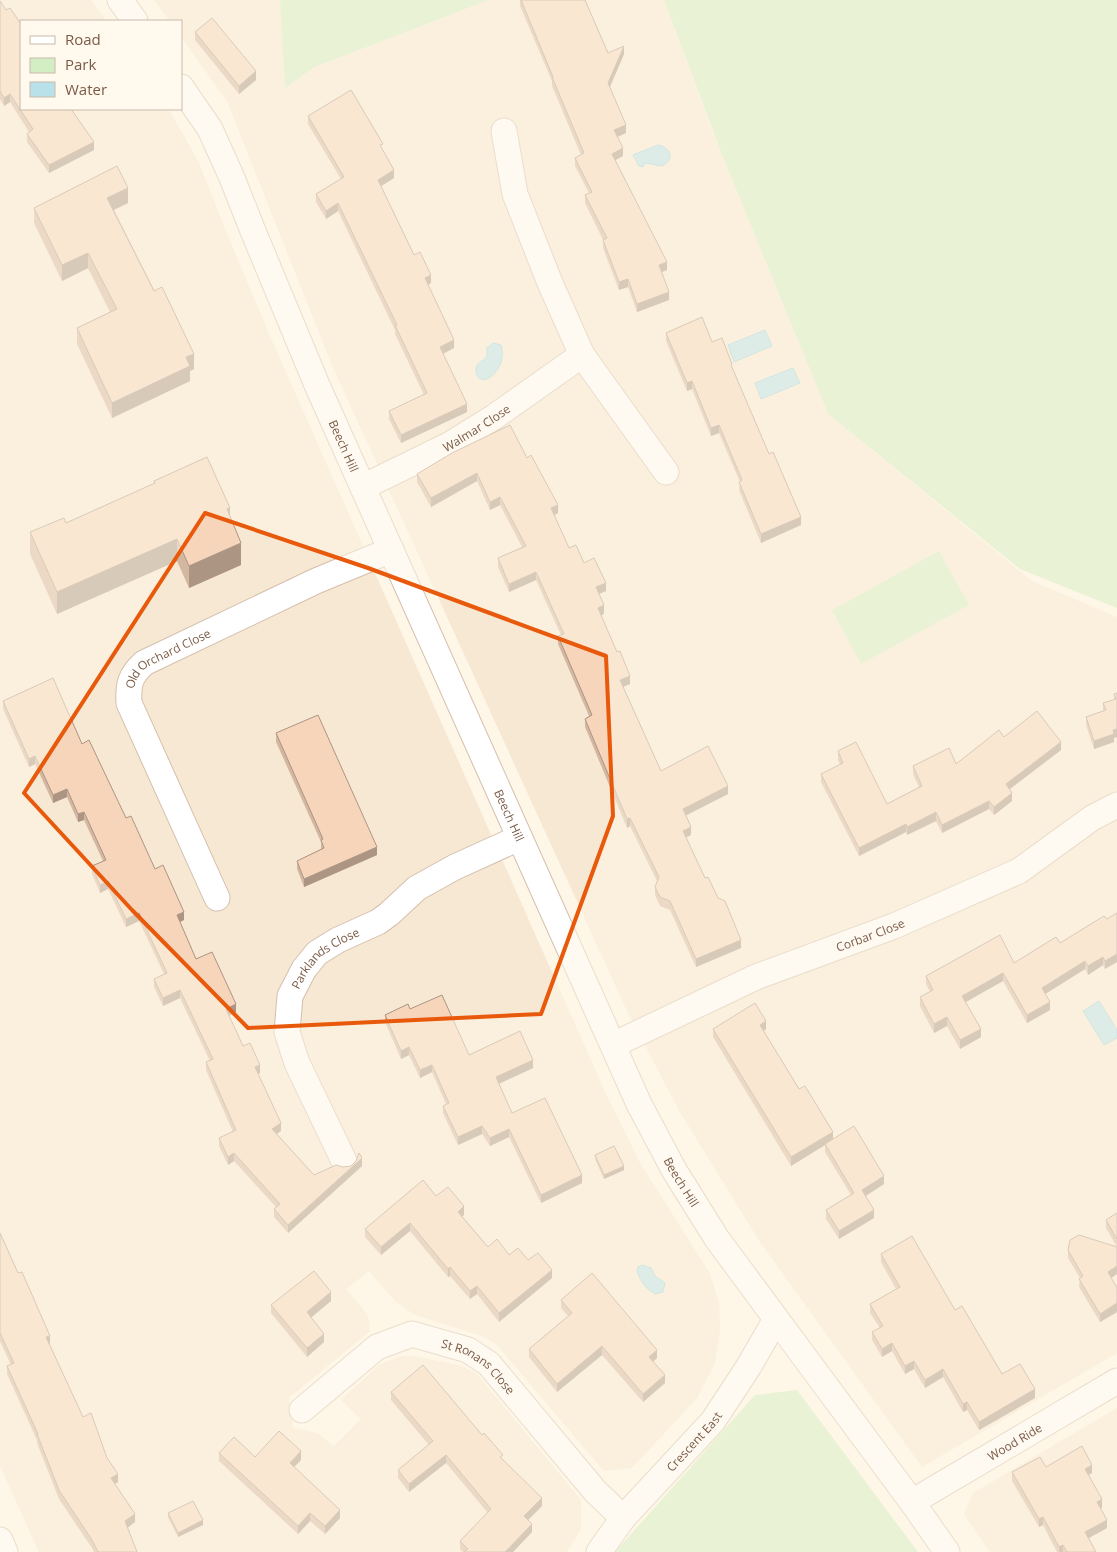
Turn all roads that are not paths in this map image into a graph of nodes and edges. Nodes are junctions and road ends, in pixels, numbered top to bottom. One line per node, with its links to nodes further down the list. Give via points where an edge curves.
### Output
1 (120, 0): 2 (street)
2 (134, 20)
3 (182, 88): 7 (street, Beech Hill, via 210,129 297,339)
4 (504, 131): 5 (street, via 515,194)
5 (582, 355): 6 (street); 7 (street, Walmar Close, via 494,418 449,445)
6 (666, 472)
7 (363, 487): 8 (street, Beech Hill)
8 (391, 550): 10 (street, Beech Hill); 11 (street, Old Orchard Close, via 316,581 144,662 133,673 129,704)
9 (1117, 805): 12 (street, Corbar Close, via 1092,818 1019,870 894,926 756,977)
10 (519, 838): 12 (street, Beech Hill); 13 (street, Parklands Close, via 417,888 378,922 317,953 304,969 290,996 287,1032 297,1063)
11 (217, 898)
12 (613, 1046): 14 (street, Beech Hill, via 674,1170 717,1240)
13 (344, 1161)
14 (776, 1319): 17 (street, Beech Hill); 18 (street, Crescent East, via 713,1421)
15 (1117, 1381): 17 (street, Wood Ride)
16 (302, 1410): 18 (street, St Ronans Close, via 377,1347 412,1334 468,1350 489,1364 595,1491)
17 (912, 1502): 22 (street, Beech Hill)
18 (624, 1518): 21 (street, Crescent East)
19 (0, 1540): 20 (street)
20 (5, 1552)
21 (599, 1552)
22 (947, 1552)

